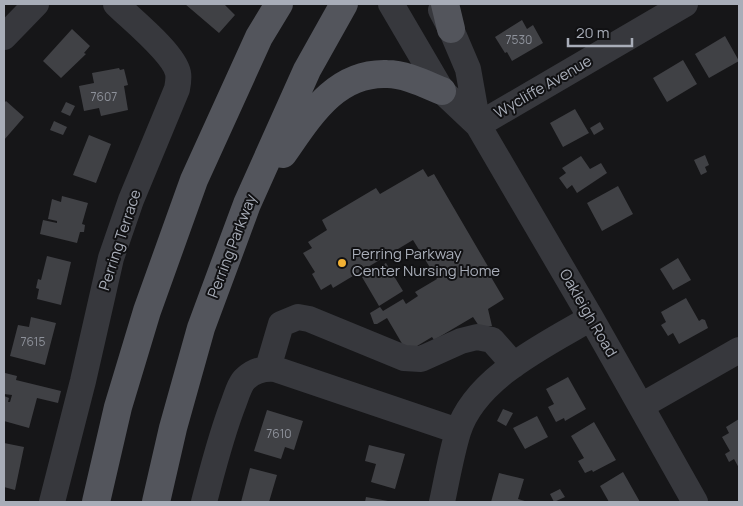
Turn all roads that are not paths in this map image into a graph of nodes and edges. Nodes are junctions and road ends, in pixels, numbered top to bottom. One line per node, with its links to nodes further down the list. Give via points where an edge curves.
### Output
1 (36, 4): 9 (street)
2 (116, 4): 19 (street, Perring Terrace, via 167,53 178,74 177,89 111,258)
3 (279, 4): 20 (main road, via 259,37 194,180 147,311 118,407)
4 (344, 4): 12 (main road, Perring Parkway, via 307,70)
5 (391, 4): 10 (street, Oakleigh Road)
6 (437, 4): 8 (street, Oakleigh Road)
7 (685, 4): 11 (street, Wycliffe Avenue)
8 (448, 16): 11 (street, Oakleigh Road, via 468,69)
9 (4, 37)
10 (442, 91): 11 (street, Oakleigh Road); 12 (main road, via 388,74 366,75 347,82 313,111)
11 (478, 125): 13 (street, Oakleigh Road)
12 (247, 204): 21 (main road, Perring Parkway, via 201,328)
13 (591, 318): 15 (street); 17 (street, Oakleigh Road)
14 (739, 350): 17 (street)
15 (514, 365): 16 (street, via 492,340 477,337 421,359 404,358 298,317 281,324); 18 (street, via 483,391 468,409)
16 (268, 368): 18 (street); 22 (street, via 245,378 239,390 223,430)
17 (641, 406): 24 (street, Oakleigh Road)
18 (458, 431): 23 (street)
19 (52, 502)
20 (96, 502)
21 (156, 502)
22 (204, 502)
23 (442, 502)
24 (695, 502)

